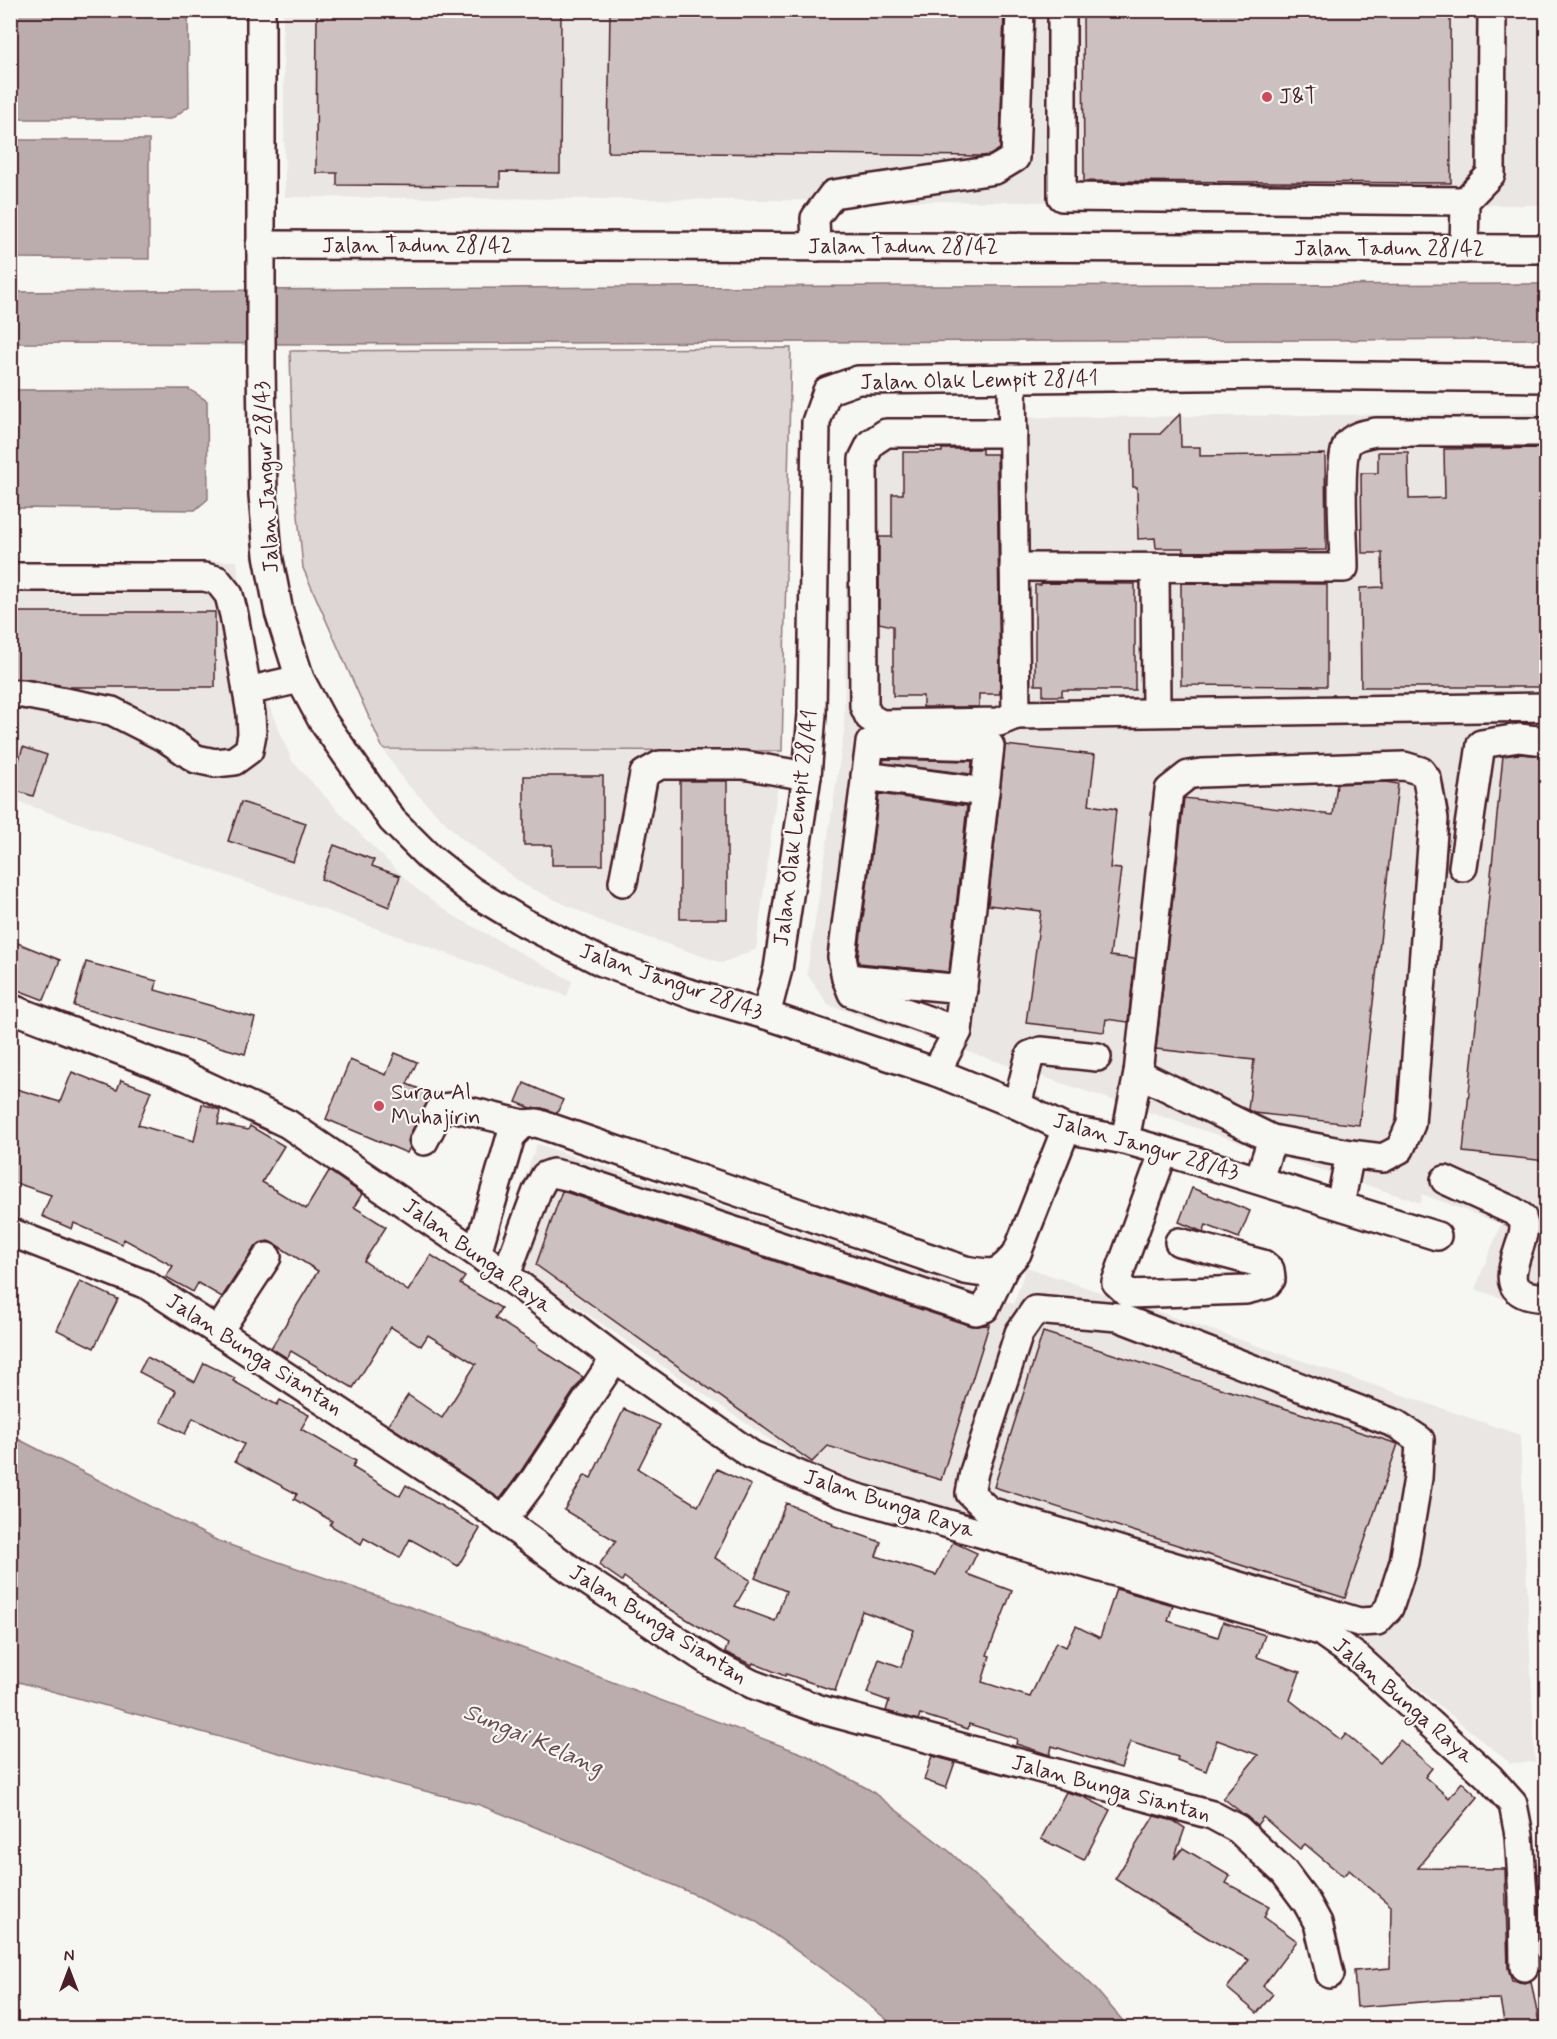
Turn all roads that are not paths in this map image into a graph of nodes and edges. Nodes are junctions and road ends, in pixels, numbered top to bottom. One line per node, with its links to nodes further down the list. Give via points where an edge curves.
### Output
1 (261, 10): 9 (street, Jalan Jangur 28/43)
2 (1020, 10): 6 (street, via 1015,158 995,170 833,194 815,218)
3 (1062, 10): 5 (street, via 1062,197)
4 (1492, 10): 5 (street, via 1491,174)
5 (1465, 201): 7 (street)
6 (816, 247): 7 (street, Jalan Tadun 28/42); 9 (street, Jalan Tadun 28/42)
7 (1464, 249): 8 (street, Jalan Tadun 28/42)
8 (1546, 249)
9 (260, 258): 17 (street, Jalan Jangur 28/43, via 263,495 268,555 279,612)
10 (1012, 378): 11 (street, Jalan Olak Lempit 28/41); 13 (street); 24 (street, Jalan Olak Lempit 28/41, via 858,380 827,391 816,422 812,714)
11 (1546, 378)
12 (1546, 432): 15 (street, via 1376,432 1358,436 1347,445 1343,463 1344,568)
13 (1013, 433): 14 (street); 22 (street, via 886,433 871,443 863,459 864,706 869,717 881,724 999,722)
14 (1014, 567): 15 (street); 22 (street)
15 (1155, 568): 21 (street)
16 (10, 577): 18 (street, via 217,580 229,596)
17 (300, 679): 18 (street); 32 (street, Jalan Jangur 28/43, via 322,720 392,820 429,857 472,891 602,962 685,992)
18 (247, 691): 19 (street, via 252,734 249,750 234,761 215,763 196,759 112,711)
19 (10, 694)
20 (1546, 707): 21 (street)
21 (1156, 711): 22 (street)
22 (1016, 715)
23 (1546, 741): 27 (street, via 1519,738 1481,744)
24 (807, 776): 28 (street, via 742,765 660,765 644,774); 32 (street, Jalan Olak Lempit 28/41, via 778,969)
25 (865, 776): 26 (street); 26 (street, via 870,743 990,746); 29 (street, via 842,957)
26 (985, 792): 30 (street)
27 (1463, 867)
28 (623, 882)
29 (846, 978): 30 (street); 33 (street, via 852,993)
30 (963, 990): 33 (street)
31 (10, 1008): 51 (street, Jalan Bunga Raya, via 179,1073 288,1124)
32 (766, 1015): 35 (street, Jalan Jangur 28/43)
33 (958, 1031): 35 (street)
34 (1097, 1057): 37 (street, via 1041,1051 1030,1055)
35 (936, 1072): 37 (street, Jalan Jangur 28/43)
36 (1138, 1073): 40 (street); 41 (street); 44 (street, via 1169,790 1188,775 1201,773 1404,766 1420,771 1427,779 1434,819 1411,1124 1400,1149 1383,1158)
37 (1017, 1105): 39 (street, Jalan Jangur 28/43)
38 (523, 1124): 42 (street, via 452,1107 441,1108); 51 (street, via 511,1136); 53 (street, via 552,1127 966,1270 987,1274)
39 (1066, 1129): 41 (street, Jalan Jangur 28/43); 53 (street, via 1017,1253)
40 (1272, 1139): 44 (street); 45 (street)
41 (1125, 1140): 43 (street, Jalan Jangur 28/43)
42 (424, 1141)
43 (1164, 1151): 45 (street, Jalan Jangur 28/43); 56 (street, via 1116,1282)
44 (1350, 1154): 47 (street)
45 (1258, 1179): 47 (street, Jalan Jangur 28/43)
46 (1445, 1180): 55 (street, via 1522,1217 1524,1227 1512,1272 1514,1284 1527,1295)
47 (1340, 1205): 49 (street, Jalan Jangur 28/43)
48 (10, 1232): 57 (street, Jalan Bunga Siantan, via 147,1285)
49 (1437, 1236)
50 (1179, 1242): 56 (street, via 1263,1264 1270,1270 1271,1279 1266,1285 1246,1290)
51 (477, 1253): 54 (street, Jalan Bunga Raya)
52 (267, 1257): 57 (street)
53 (1003, 1270): 54 (street, via 985,1308 976,1311 553,1173 545,1176 537,1191)
54 (506, 1275): 58 (street, Jalan Bunga Raya)
55 (1546, 1298)
56 (1123, 1305): 56 (street, via 1035,1310 1019,1333 970,1492 989,1511 1359,1622 1377,1620 1389,1608 1404,1562 1419,1478 1419,1440 1396,1424)
57 (218, 1332): 59 (street, Jalan Bunga Siantan)
58 (615, 1358): 59 (street); 60 (street, Jalan Bunga Raya, via 752,1455 841,1493 1320,1631 1358,1658 1514,1804 1523,1896)
59 (503, 1521): 61 (street, Jalan Bunga Siantan, via 713,1664 752,1684 819,1709 1212,1815 1238,1829 1284,1872 1307,1903 1318,1923)
60 (1524, 1967)
61 (1330, 1974)

